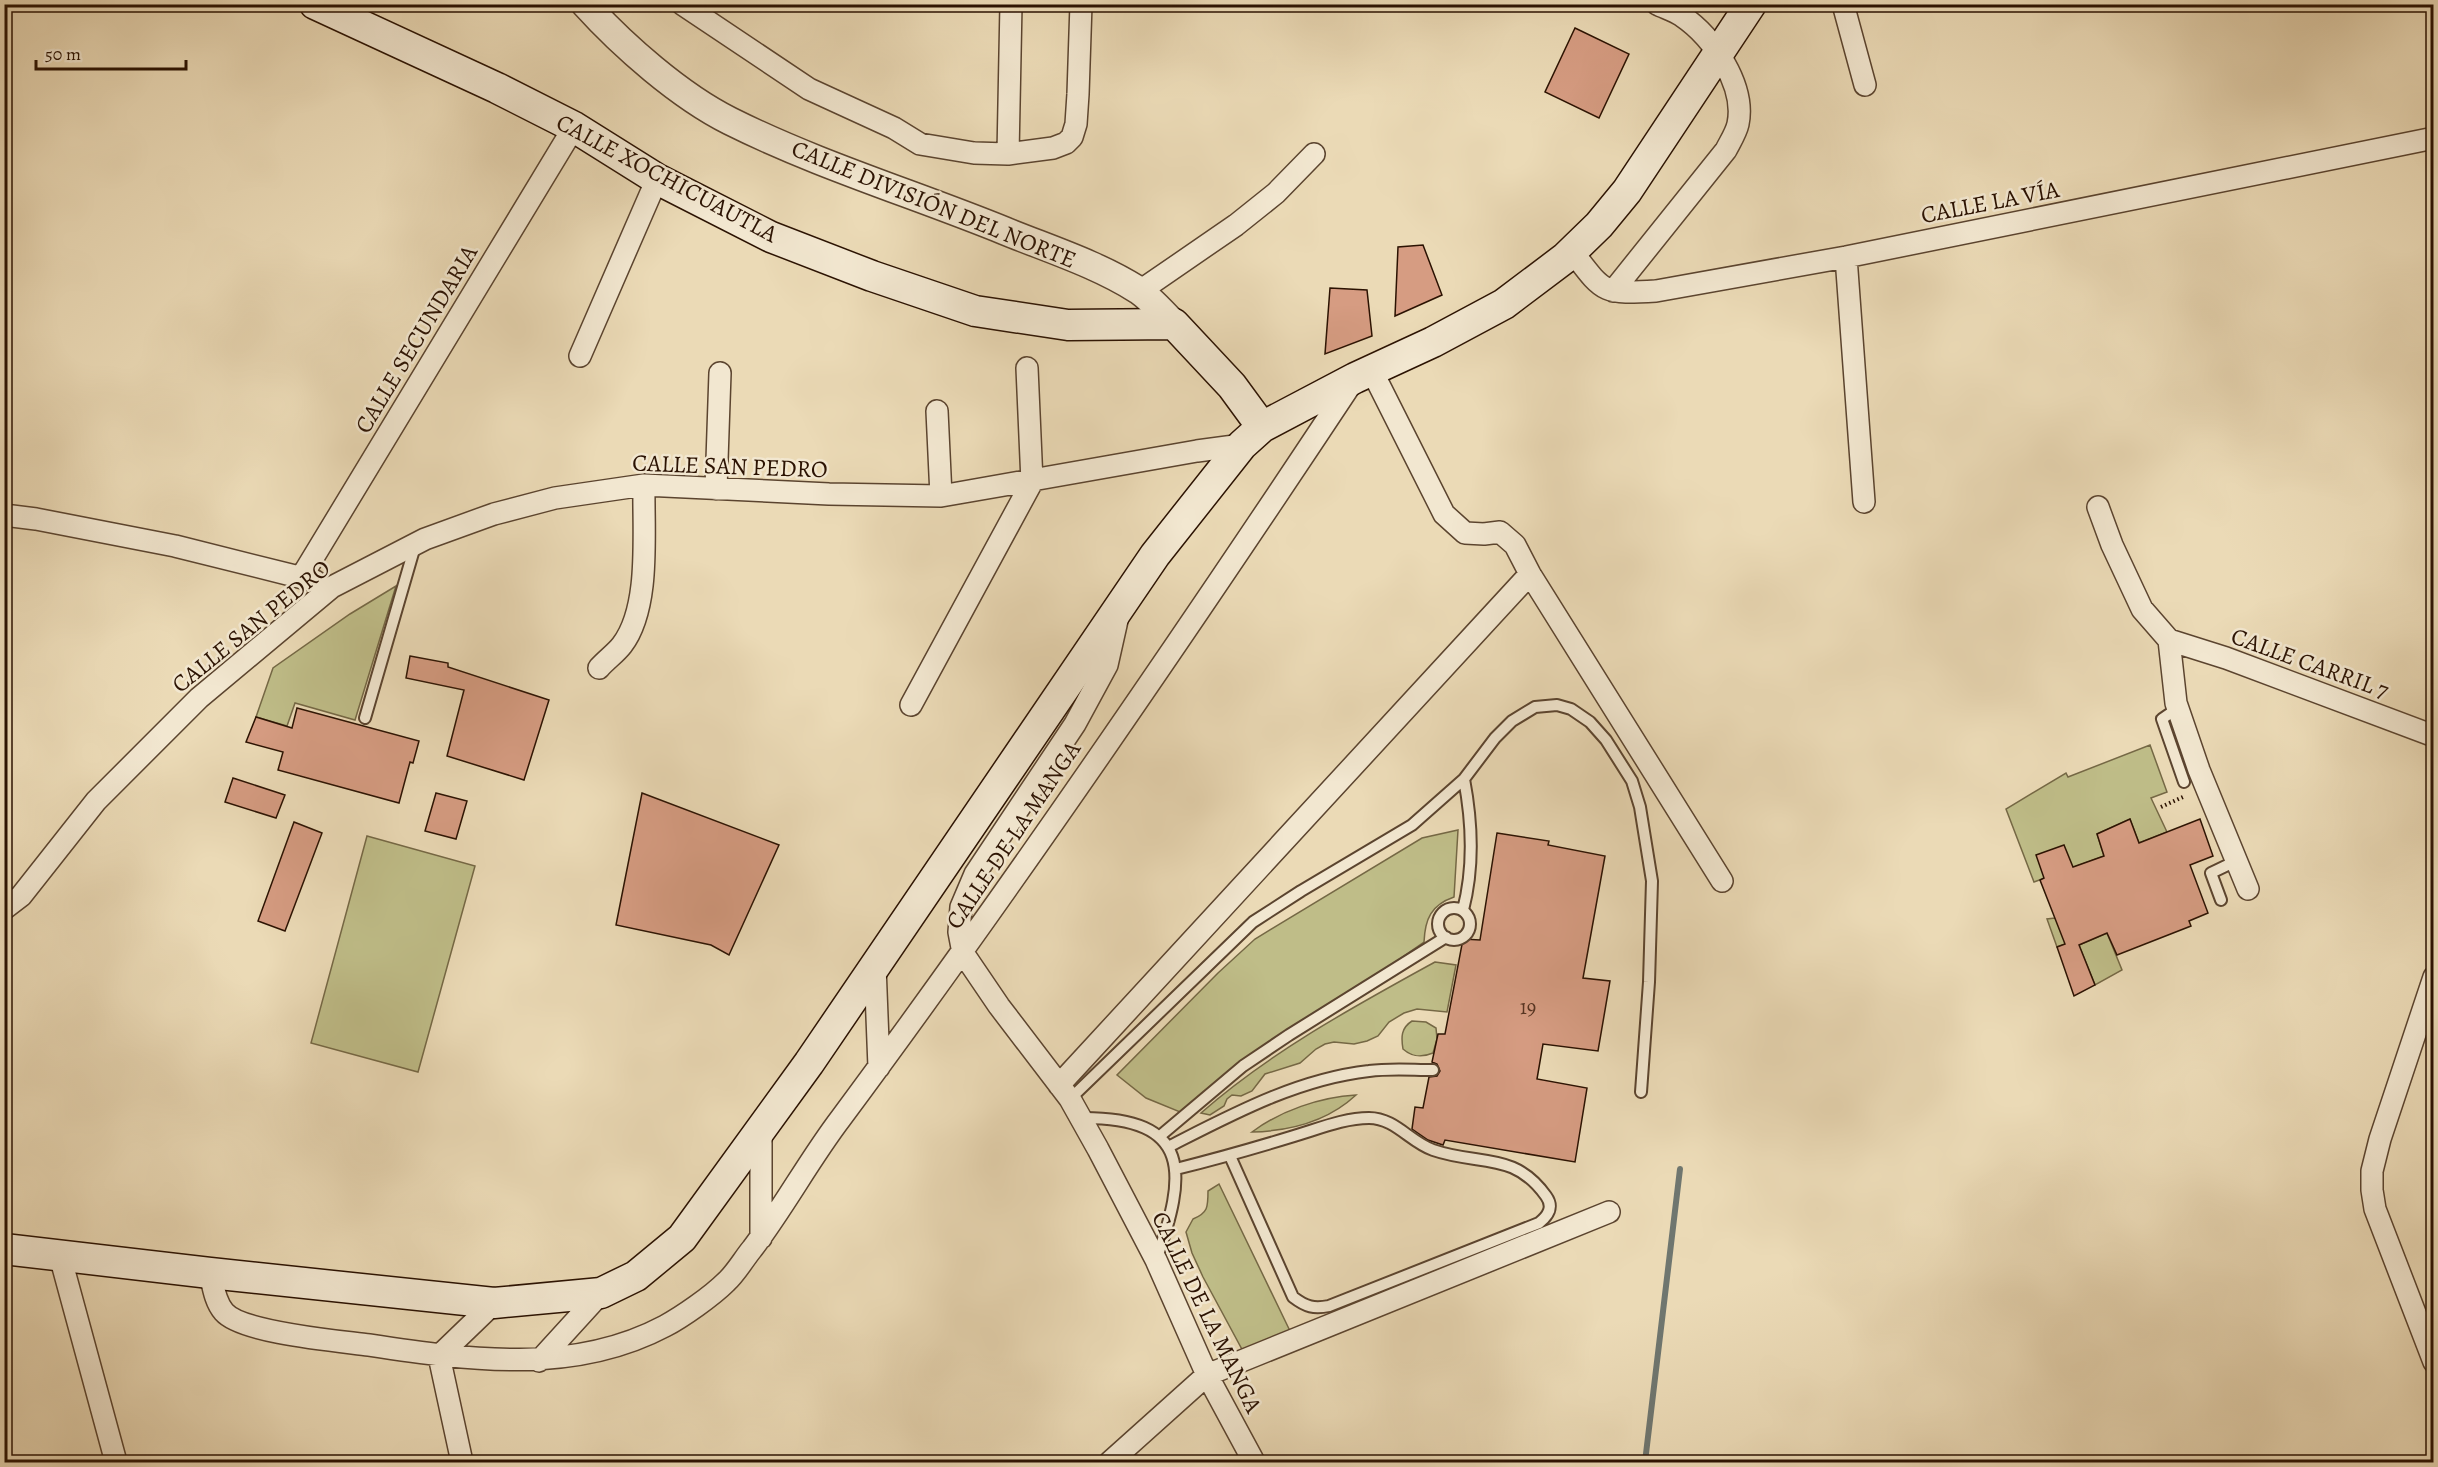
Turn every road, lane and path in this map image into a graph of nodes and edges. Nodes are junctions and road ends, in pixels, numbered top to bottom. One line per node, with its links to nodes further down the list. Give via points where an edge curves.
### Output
1 (315, 4): 11 (main road, CALLE XOCHICUAUTLA)
2 (585, 4): 18 (street, CALLE DIVISIÓN DEL NORTE, via 604,26 680,89 729,120 1103,270)
3 (682, 4): 13 (street, via 809,89 920,144)
4 (1011, 4): 13 (street)
5 (1081, 4): 13 (street, via 1076,124 1072,137 1053,148)
6 (1657, 4): 9 (street, via 1681,15)
7 (1751, 4): 9 (main road)
8 (1843, 4): 10 (street)
9 (1720, 53): 16 (main road, via 1627,191); 19 (street, via 1736,90 1738,127 1726,150)
10 (1865, 85)
11 (574, 127): 15 (main road, CALLE XOCHICUAUTLA); 36 (street, CALLE SECUNDARIA)
12 (2433, 138): 17 (street, CALLE LA VÍA)
13 (1008, 154)
14 (1314, 154): 18 (street, via 1276,193 1236,225)
15 (657, 179): 20 (main road, CALLE XOCHICUAUTLA, via 771,237 975,311 1068,325); 21 (street)
16 (1572, 251): 19 (street, via 1602,287); 24 (main road, via 1504,304)
17 (1846, 257): 19 (street, CALLE LA VÍA, via 1656,291); 31 (street)
18 (1140, 291): 20 (street, CALLE DIVISIÓN DEL NORTE)
19 (1613, 291)
20 (1174, 324): 26 (main road, CALLE DIVISIÓN DEL NORTE, via 1232,386)
21 (580, 356)
22 (1027, 368): 27 (street)
23 (720, 373): 29 (street)
24 (1364, 374): 26 (main road); 35 (street, via 1444,514 1465,533 1500,532 1515,545); 54 (street, CALLE DE LA MANGA)
25 (937, 411): 30 (street)
26 (1252, 436): 27 (street, CALLE SAN PEDRO, via 1197,451); 38 (main road, via 1155,555)
27 (1032, 482): 30 (street, CALLE SAN PEDRO); 41 (street)
28 (644, 485): 29 (street, CALLE SAN PEDRO); 34 (street, CALLE SAN PEDRO, via 555,498 494,514); 40 (street, via 642,596 637,618 622,645)
29 (716, 489): 30 (street, CALLE SAN PEDRO)
30 (941, 496)
31 (1864, 502)
32 (2098, 507): 39 (street, via 2142,609)
33 (4, 515): 36 (street, via 175,546)
34 (416, 542): 37 (street, CALLE SAN PEDRO); 43 (lane)
35 (1530, 574): 48 (street); 59 (street)
36 (302, 576): 37 (street)
37 (332, 587): 51 (street, CALLE SAN PEDRO, via 199,698 96,801 21,896)
38 (1120, 607): 54 (street, via 1107,665 1075,724 970,885 961,907 958,932); 55 (main road)
39 (2169, 640): 42 (street); 44 (street, CALLE CARRIL 7)
40 (598, 668)
41 (911, 705)
42 (2178, 708): 46 (lane, via 2162,719); 47 (street)
43 (365, 718)
44 (2433, 736)
45 (1464, 779): 52 (lane, via 1470,830 1469,877); 59 (lane, via 1412,825 1253,922); 60 (lane, via 1512,721 1535,707 1557,705 1590,722 1632,781 1641,807 1652,881)
46 (2184, 782)
47 (2236, 861): 49 (street); 50 (lane, via 2211,873)
48 (1722, 881)
49 (2248, 889)
50 (2221, 900)
51 (4, 909)
52 (1462, 910): 53 (lane, via 1448,908 1439,918 1441,933); 53 (lane, via 1468,914 1470,929 1460,939)
53 (1446, 938): 63 (lane, via 1243,1066)
54 (963, 953): 57 (street); 59 (street, CALLE DE LA MANGA)
55 (875, 966): 57 (street); 62 (main road)
56 (2433, 977): 77 (street, via 2380,1139 2372,1190 2375,1209)
57 (879, 1067): 68 (street, via 820,1146)
58 (1433, 1070): 64 (lane, via 1371,1070 1338,1076 1248,1107)
59 (1064, 1092): 61 (street, CALLE DE LA MANGA)
60 (1641, 1092)
61 (1081, 1118): 63 (lane, via 1128,1121); 71 (street, CALLE DE LA MANGA)
62 (761, 1129): 68 (street); 73 (main road, via 682,1238 636,1276)
63 (1160, 1136): 64 (lane)
64 (1168, 1147): 66 (lane)
65 (1230, 1156): 65 (lane, via 1293,1297 1315,1308 1329,1306 1539,1222 1548,1216 1550,1207 1549,1199 1533,1179 1520,1170 1434,1150 1415,1142 1386,1120 1369,1118 1339,1123); 66 (lane)
66 (1176, 1169): 71 (lane, via 1175,1201)
67 (1610, 1212): 78 (street)
68 (761, 1238): 76 (street, via 727,1282 670,1324 636,1341 579,1356)
69 (4, 1249): 70 (main road)
70 (60, 1256): 72 (main road); 79 (street)
71 (1156, 1260): 78 (street, CALLE DE LA MANGA)
72 (210, 1273): 74 (main road); 75 (street, via 217,1301 236,1322)
73 (601, 1293): 74 (main road); 76 (street)
74 (494, 1303): 75 (street)
75 (439, 1356): 76 (street); 80 (street)
76 (539, 1361)
77 (2433, 1362)
78 (1207, 1376): 81 (street); 82 (street, CALLE DE LA MANGA)
79 (116, 1462)
80 (462, 1462)
81 (1110, 1462)
82 (1254, 1462)

